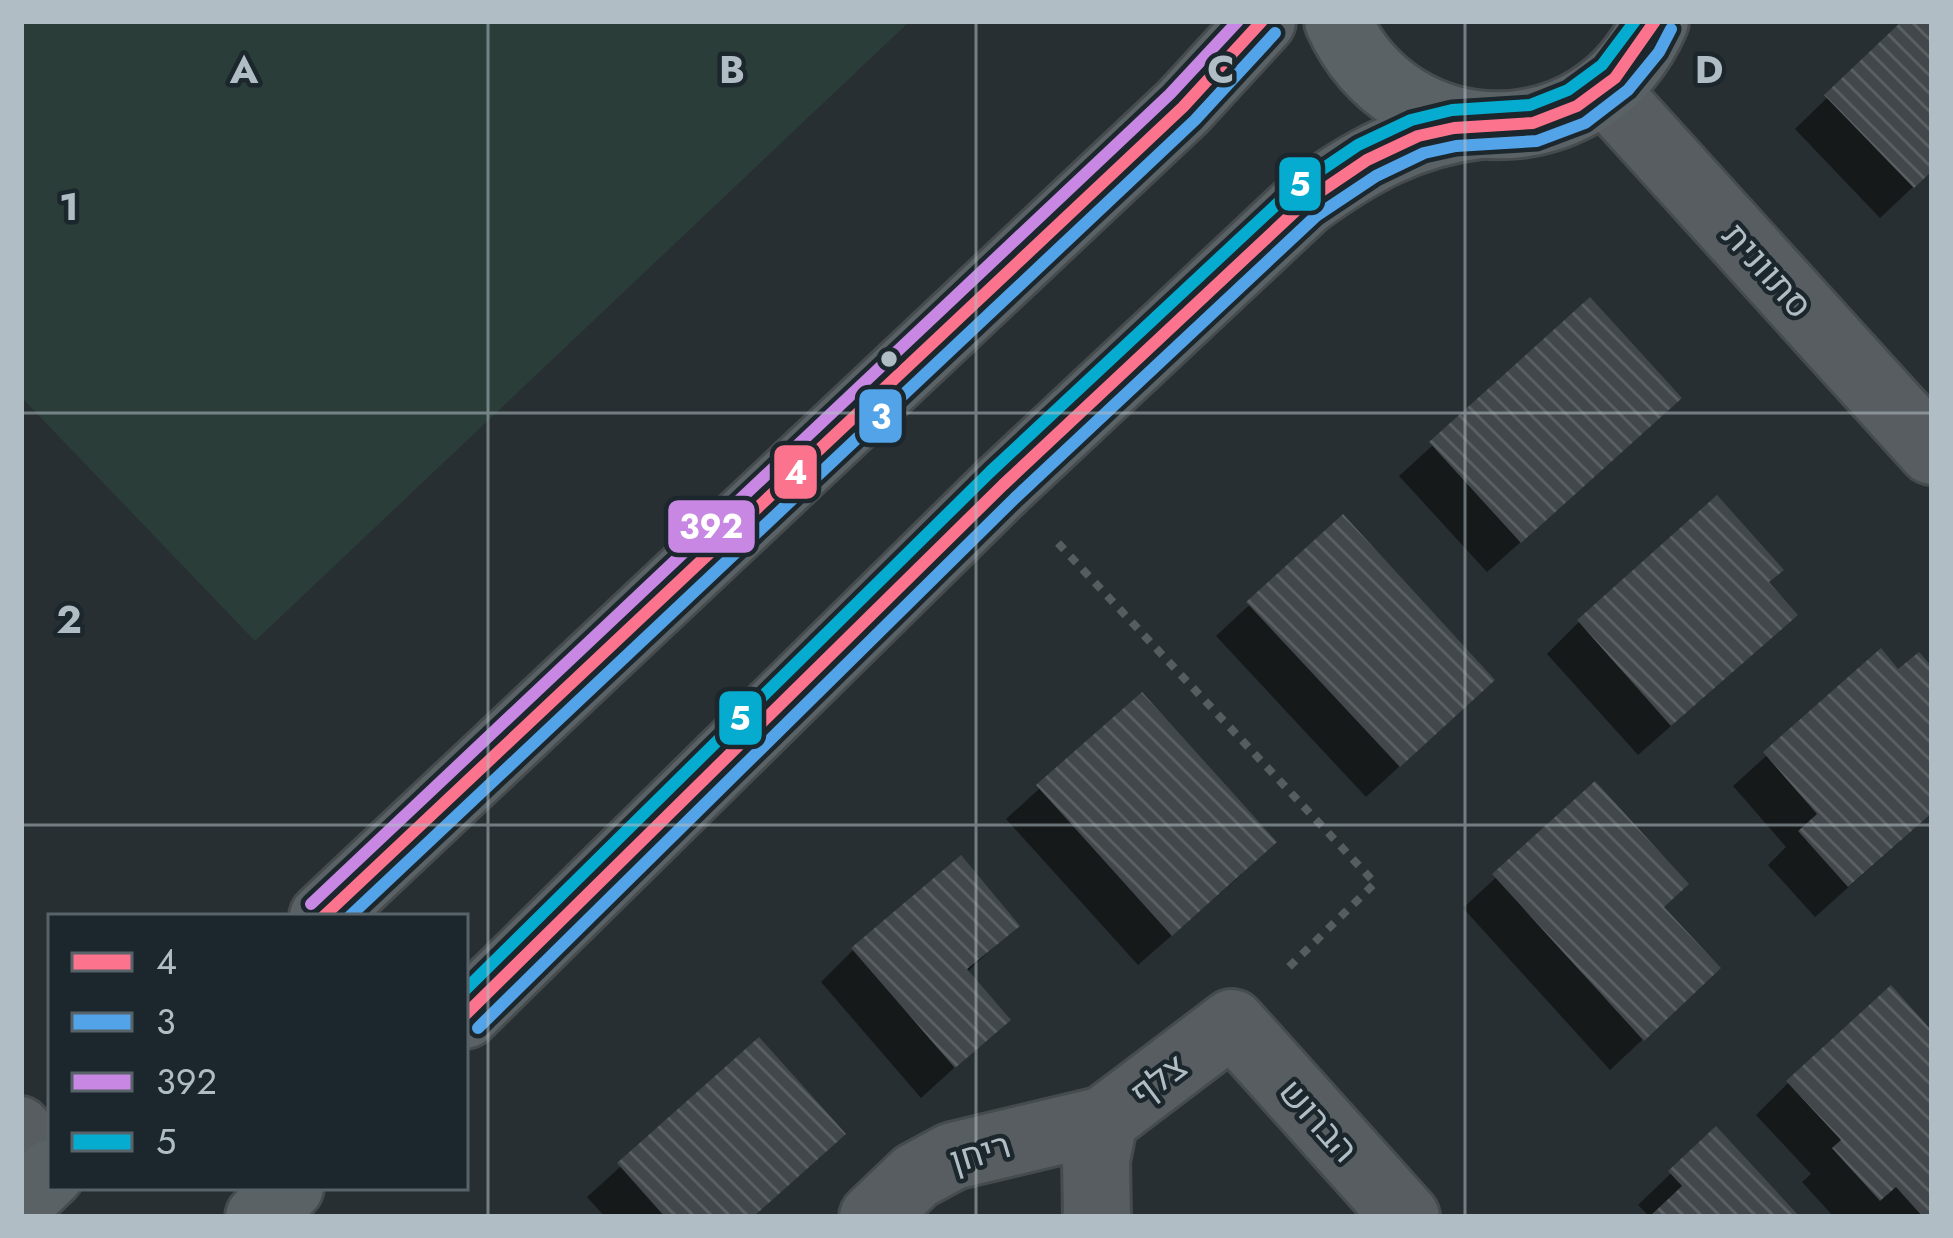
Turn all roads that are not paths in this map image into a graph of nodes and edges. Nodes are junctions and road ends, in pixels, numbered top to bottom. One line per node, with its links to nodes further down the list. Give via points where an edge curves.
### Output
1 (1262, 21): 7 (main road, via 1183,107)
2 (1338, 21): 5 (main road, via 1386,87 1446,119)
3 (1655, 21): 4 (main road)
4 (1604, 89): 5 (main road, via 1547,119); 6 (street, סתוונית)
5 (1480, 125): 8 (main road, via 1416,137 1305,202 1003,485)
6 (1932, 451)
7 (325, 914)
8 (468, 1012)
9 (1232, 1023): 10 (street, צלף); 19 (street, הברוש)
10 (1104, 1120): 17 (street, ריחן, via 953,1156 916,1176); 18 (street, צלף)
11 (21, 1124): 12 (lane)
12 (48, 1153)
13 (48, 1176): 15 (main road)
14 (287, 1190): 16 (main road)
15 (21, 1202)
16 (259, 1217)
17 (873, 1217)
18 (1096, 1217)
19 (1406, 1217)

